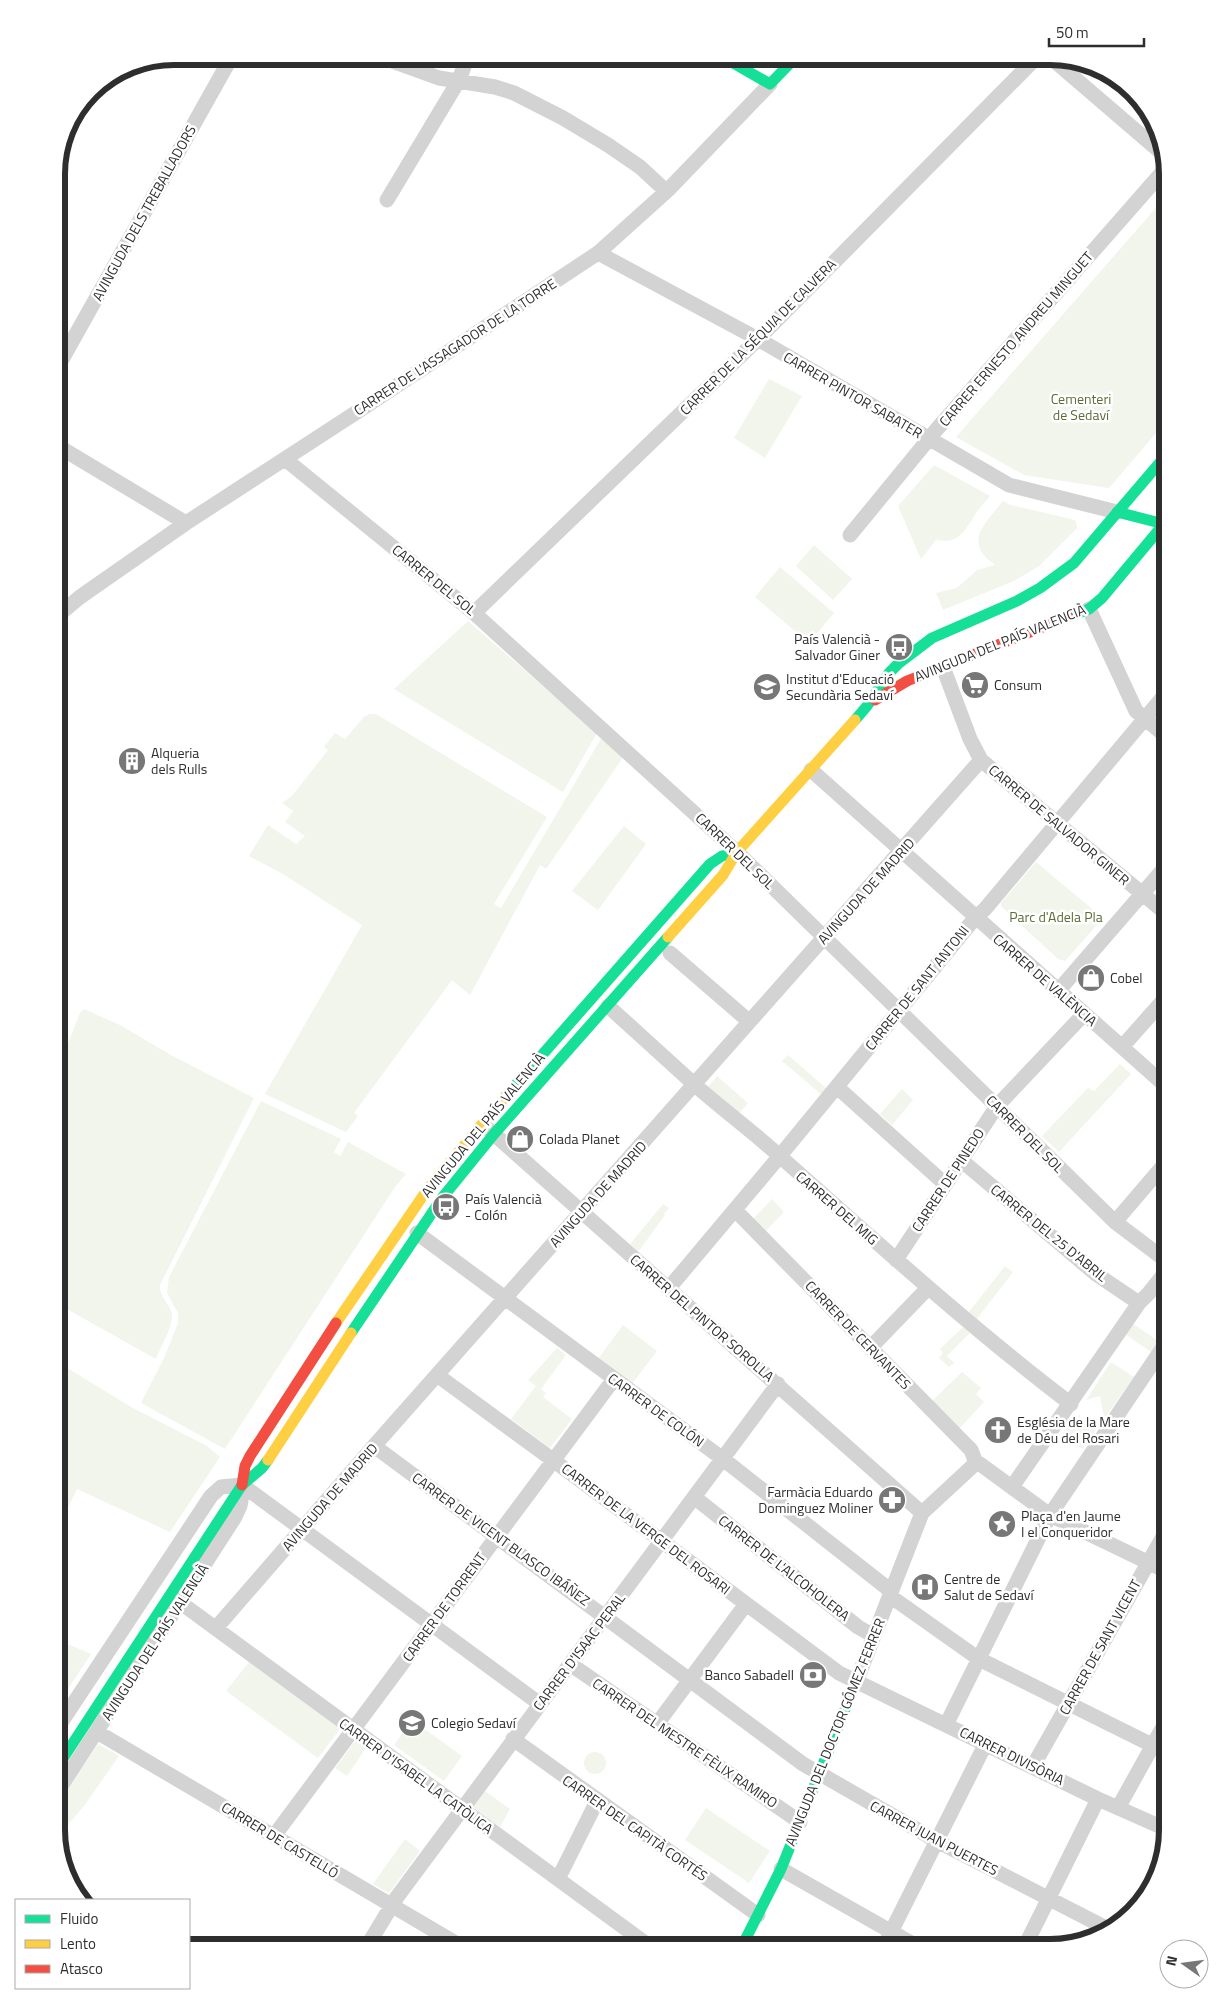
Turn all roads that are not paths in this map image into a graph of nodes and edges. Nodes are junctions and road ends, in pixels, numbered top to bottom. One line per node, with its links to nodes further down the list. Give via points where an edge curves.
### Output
1 (227, 65): 16 (street, AVINGUDA DELS TREBALLADORS)
2 (403, 65): 8 (street, via 439,78)
3 (465, 65): 8 (street)
4 (736, 65): 9 (street)
5 (788, 65): 9 (street, CARRER DE L'ASSAGADOR DE LA TORRE)
6 (1029, 65): 15 (street, CARRER DE LA SÉQUIA DE CALVERA)
7 (1061, 66): 10 (street)
8 (459, 80): 12 (street, via 514,93 563,118 640,167); 13 (street)
9 (770, 84): 12 (street, CARRER DE L'ASSAGADOR DE LA TORRE)
10 (1155, 147)
11 (1159, 176): 17 (street, CARRER ERNESTO ANDREU MINGUET)
12 (666, 192): 14 (street, CARRER DE L'ASSAGADOR DE LA TORRE)
13 (387, 200)
14 (598, 253): 15 (street, CARRER PINTOR SABATER); 19 (street, CARRER DE L'ASSAGADOR DE LA TORRE)
15 (758, 339): 17 (street, CARRER PINTOR SABATER); 30 (street, CARRER DE LA SÉQUIA DE CALVERA)
16 (65, 354)
17 (929, 439): 23 (street, CARRER PINTOR SABATER, via 1009,485); 27 (street, CARRER ERNESTO ANDREU MINGUET)
18 (65, 450): 25 (street)
19 (285, 459): 25 (street, CARRER DE L'ASSAGADOR DE LA TORRE); 30 (street, CARRER DEL SOL)
20 (1159, 463): 21 (street, AVINGUDA DEL PAÍS VALENCIÀ)
21 (1153, 470): 22 (street); 23 (street, AVINGUDA DEL PAÍS VALENCIÀ)
22 (1159, 475)
23 (1117, 512): 24 (street); 31 (street, AVINGUDA DEL PAÍS VALENCIÀ, via 1074,563 1040,588)
24 (1159, 521)
25 (186, 523): 29 (street, CARRER DE L'ASSAGADOR DE LA TORRE)
26 (1159, 531): 28 (street, AVINGUDA DEL PAÍS VALENCIÀ)
27 (850, 535)
28 (1089, 609): 32 (street, AVINGUDA DEL PAÍS VALENCIÀ); 35 (street, via 1134,706)
29 (65, 610)
30 (474, 613): 41 (street, CARRER DEL SOL)
31 (932, 638): 32 (street); 34 (street, AVINGUDA DEL PAÍS VALENCIÀ, via 889,673)
32 (943, 667): 34 (street, AVINGUDA DEL PAÍS VALENCIÀ, via 907,681); 37 (street, CARRER DE SALVADOR GINER)
33 (1159, 702): 35 (street, CARRER DE SANT ANTONI)
34 (867, 706): 38 (street, AVINGUDA DEL PAÍS VALENCIÀ)
35 (1145, 719): 36 (street); 39 (street, CARRER DE SANT ANTONI)
36 (1159, 731)
37 (981, 760): 39 (street, CARRER DE SALVADOR GINER); 40 (street, AVINGUDA DE MADRID)
38 (811, 770): 40 (street, CARRER DE VALÈNCIA); 41 (street, AVINGUDA DEL PAÍS VALENCIÀ)
39 (1056, 824): 43 (street, CARRER DE SALVADOR GINER); 45 (street, CARRER DE SANT ANTONI)
40 (902, 851): 45 (street, CARRER DE VALÈNCIA); 46 (street, AVINGUDA DE MADRID)
41 (738, 852): 46 (street, CARRER DEL SOL); 50 (street, AVINGUDA DEL PAÍS VALENCIÀ, via 723,875); 59 (street, AVINGUDA DEL PAÍS VALENCIÀ, via 722,856 710,864)
42 (1159, 874): 43 (street)
43 (1142, 894): 44 (street, CARRER DE SALVADOR GINER); 48 (street)
44 (1159, 908)
45 (975, 918): 48 (street, CARRER DE VALÈNCIA); 51 (street, CARRER DE SANT ANTONI)
46 (824, 938): 51 (street, CARRER DEL SOL); 56 (street, AVINGUDA DE MADRID)
47 (670, 953): 53 (street)
48 (1058, 991): 52 (street, CARRER DE VALÈNCIA)
49 (1159, 1005): 54 (street)
50 (608, 1006): 56 (street, CARRER DEL MIG); 60 (street, AVINGUDA DEL PAÍS VALENCIÀ)
51 (899, 1011): 57 (street, CARRER DE SANT ANTONI); 58 (street, CARRER DEL SOL)
52 (1084, 1014): 54 (street, CARRER DE VALÈNCIA); 58 (street, CARRER DE PINEDO)
53 (744, 1017)
54 (1122, 1048): 55 (street, CARRER DE VALÈNCIA)
55 (1159, 1080)
56 (695, 1084): 61 (street, CARRER DEL MIG); 67 (street, AVINGUDA DE MADRID)
57 (836, 1087): 61 (street, CARRER DE SANT ANTONI); 64 (street)
58 (997, 1106): 62 (street, CARRER DE PINEDO); 68 (street, CARRER DEL SOL)
59 (481, 1123): 60 (street, CARRER DEL PINTOR SOROLLA); 66 (street, AVINGUDA DEL PAÍS VALENCIÀ)
60 (494, 1134): 67 (street, CARRER DEL PINTOR SOROLLA); 69 (street, AVINGUDA DEL PAÍS VALENCIÀ)
61 (779, 1157): 65 (street, CARRER DE SANT ANTONI); 71 (street, CARRER DEL MIG)
62 (961, 1160): 64 (street, CARRER DE PINEDO); 76 (street, CARRER DEL 25 D'ABRIL, via 1096,1274)
63 (1159, 1171): 68 (street)
64 (945, 1184): 71 (street, CARRER DE PINEDO)
65 (735, 1210): 73 (street, CARRER DE SANT ANTONI); 77 (street, CARRER DE CERVANTES)
66 (411, 1212): 69 (street, via 411,1225); 87 (street, AVINGUDA DEL PAÍS VALENCIÀ, via 250,1456)
67 (582, 1213): 73 (street, CARRER DEL PINTOR SOROLLA); 75 (street, AVINGUDA DE MADRID)
68 (1115, 1222): 70 (street, CARRER DEL SOL)
69 (417, 1233): 75 (street, CARRER DE COLÓN); 87 (street, AVINGUDA DEL PAÍS VALENCIÀ, via 262,1468)
70 (1159, 1255)
71 (896, 1260): 74 (street, CARRER DEL MIG)
72 (1159, 1280): 76 (street)
73 (669, 1288): 81 (street, CARRER DEL PINTOR SOROLLA)
74 (928, 1288): 77 (street); 82 (street, CARRER DEL MIG, via 1027,1372)
75 (505, 1298): 79 (street, AVINGUDA DE MADRID); 80 (street, CARRER DE COLÓN)
76 (1139, 1303): 82 (street)
77 (871, 1347): 86 (street, CARRER DE CERVANTES, via 971,1450)
78 (1159, 1353): 91 (street)
79 (437, 1375): 83 (street, AVINGUDA DE MADRID); 85 (street, CARRER DE LA VERGE DEL ROSARI)
80 (614, 1379): 84 (street, CARRER DE COLÓN); 85 (street, CARRER DE TORRENT)
81 (778, 1384): 84 (street, CARRER D'ISAAC PERAL); 90 (street, CARRER DEL PINTOR SOROLLA)
82 (1071, 1404): 88 (street)
83 (374, 1446): 92 (street, AVINGUDA DE MADRID); 93 (street, CARRER DE VICENT BLASCO IBÁÑEZ)
84 (722, 1459): 89 (street, CARRER D'ISAAC PERAL); 98 (street, CARRER DE COLÓN)
85 (554, 1460): 93 (street, CARRER DE TORRENT); 94 (street, CARRER DE LA VERGE DEL ROSARI)
86 (976, 1463): 88 (street); 90 (street)
87 (242, 1485): 92 (street); 99 (street, AVINGUDA DEL PAÍS VALENCIÀ, via 240,1506 235,1517); 111 (street, AVINGUDA DEL PAÍS VALENCIÀ, via 221,1487 211,1496); 121 (street)
88 (1012, 1487): 91 (street)
89 (694, 1497): 94 (street, CARRER D'ISAAC PERAL); 104 (street, CARRER DE L'ALCOHOLERA, via 858,1627)
90 (922, 1513): 98 (street, AVINGUDA DEL DOCTOR GÓMEZ FERRER)
91 (1050, 1515): 96 (street); 105 (street)
92 (302, 1529): 102 (street); 103 (street, AVINGUDA DE MADRID)
93 (497, 1536): 101 (street, CARRER DE VICENT BLASCO IBÁÑEZ); 102 (street, CARRER DE TORRENT)
94 (662, 1541): 100 (street, CARRER DE LA VERGE DEL ROSARI); 101 (street, CARRER D'ISAAC PERAL)
95 (1159, 1543): 96 (street, CARRER DE SANT VICENT)
96 (1148, 1562): 97 (street); 109 (street, CARRER DE SANT VICENT)
97 (1159, 1568)
98 (891, 1593): 104 (street, AVINGUDA DEL DOCTOR GÓMEZ FERRER); 105 (street, CARRER DE COLÓN)
99 (181, 1603): 103 (street, CARRER D'ISABEL LA CATÒLICA); 115 (street, AVINGUDA DEL PAÍS VALENCIÀ)
100 (746, 1604): 107 (street); 108 (street, CARRER DE LA VERGE DEL ROSARI)
101 (606, 1617): 106 (street, CARRER D'ISAAC PERAL); 107 (street, CARRER DE VICENT BLASCO IBÁÑEZ)
102 (432, 1624): 110 (street); 114 (street, CARRER DE TORRENT)
103 (216, 1628): 114 (street, CARRER D'ISABEL LA CATÒLICA)
104 (874, 1636): 108 (street, AVINGUDA DEL DOCTOR GÓMEZ FERRER)
105 (979, 1659): 109 (street, CARRER DE COLÓN); 113 (street)
106 (570, 1664): 110 (street, CARRER D'ISAAC PERAL); 112 (street, CARRER DEL MESTRE FÈLIX RAMIRO)
107 (690, 1679): 112 (street); 123 (street, CARRER DE VICENT BLASCO IBÁÑEZ)
108 (856, 1682): 113 (street, CARRER DIVISÒRIA); 123 (street, AVINGUDA DEL DOCTOR GÓMEZ FERRER)
109 (1069, 1702): 119 (street, CARRER DE COLÓN); 122 (street, CARRER DE SANT VICENT)
110 (540, 1704): 117 (street, CARRER D'ISAAC PERAL)
111 (65, 1716)
112 (657, 1724): 129 (street, CARRER DEL MESTRE FÈLIX RAMIRO)
113 (946, 1725): 118 (street, CARRER DIVISÒRIA)
114 (353, 1730): 128 (street, CARRER D'ISABEL LA CATÒLICA); 131 (street, CARRER DE TORRENT)
115 (97, 1732): 124 (street, AVINGUDA DEL PAÍS VALENCIÀ); 131 (street, CARRER DE CASTELLÓ)
116 (1159, 1733): 119 (street)
117 (513, 1740): 126 (street, CARRER DEL CAPITÀ CORTÉS); 128 (street, CARRER D'ISAAC PERAL)
118 (986, 1743): 122 (street, CARRER DIVISÒRIA); 132 (street)
119 (1152, 1745): 120 (street, CARRER DE COLÓN); 127 (street)
120 (1159, 1748)
121 (65, 1755)
122 (1033, 1766): 125 (street, CARRER DIVISÒRIA)
123 (820, 1775): 129 (street, AVINGUDA DEL DOCTOR GÓMEZ FERRER); 132 (street, CARRER JUAN PUERTES)
124 (65, 1780)
125 (1098, 1799): 127 (street, CARRER DIVISÒRIA); 135 (street)
126 (597, 1801): 134 (street); 137 (street, CARRER DEL CAPITÀ CORTÉS)
127 (1118, 1808): 130 (street, CARRER DIVISÒRIA)
128 (461, 1809): 134 (street, CARRER D'ISABEL LA CATÒLICA); 136 (street, CARRER D'ISAAC PERAL)
129 (800, 1822): 133 (street, AVINGUDA DEL DOCTOR GÓMEZ FERRER)
130 (1159, 1826)
131 (274, 1836): 136 (street, CARRER DE CASTELLÓ)
132 (937, 1841): 135 (street, CARRER JUAN PUERTES); 139 (street)
133 (781, 1869): 137 (street, AVINGUDA DEL DOCTOR GÓMEZ FERRER); 139 (street)
134 (558, 1879): 142 (street, CARRER D'ISABEL LA CATÒLICA)
135 (1048, 1899): 138 (street, CARRER JUAN PUERTES); 146 (street)
136 (391, 1905): 140 (street, CARRER D'ISAAC PERAL); 141 (street, CARRER DE CASTELLÓ)
137 (758, 1915): 143 (street, AVINGUDA DEL DOCTOR GÓMEZ FERRER)
138 (1101, 1926)
139 (891, 1932): 144 (street); 145 (street)
140 (371, 1939)
141 (449, 1939)
142 (640, 1939)
143 (746, 1939)
144 (888, 1939)
145 (904, 1939)
146 (1028, 1939)

